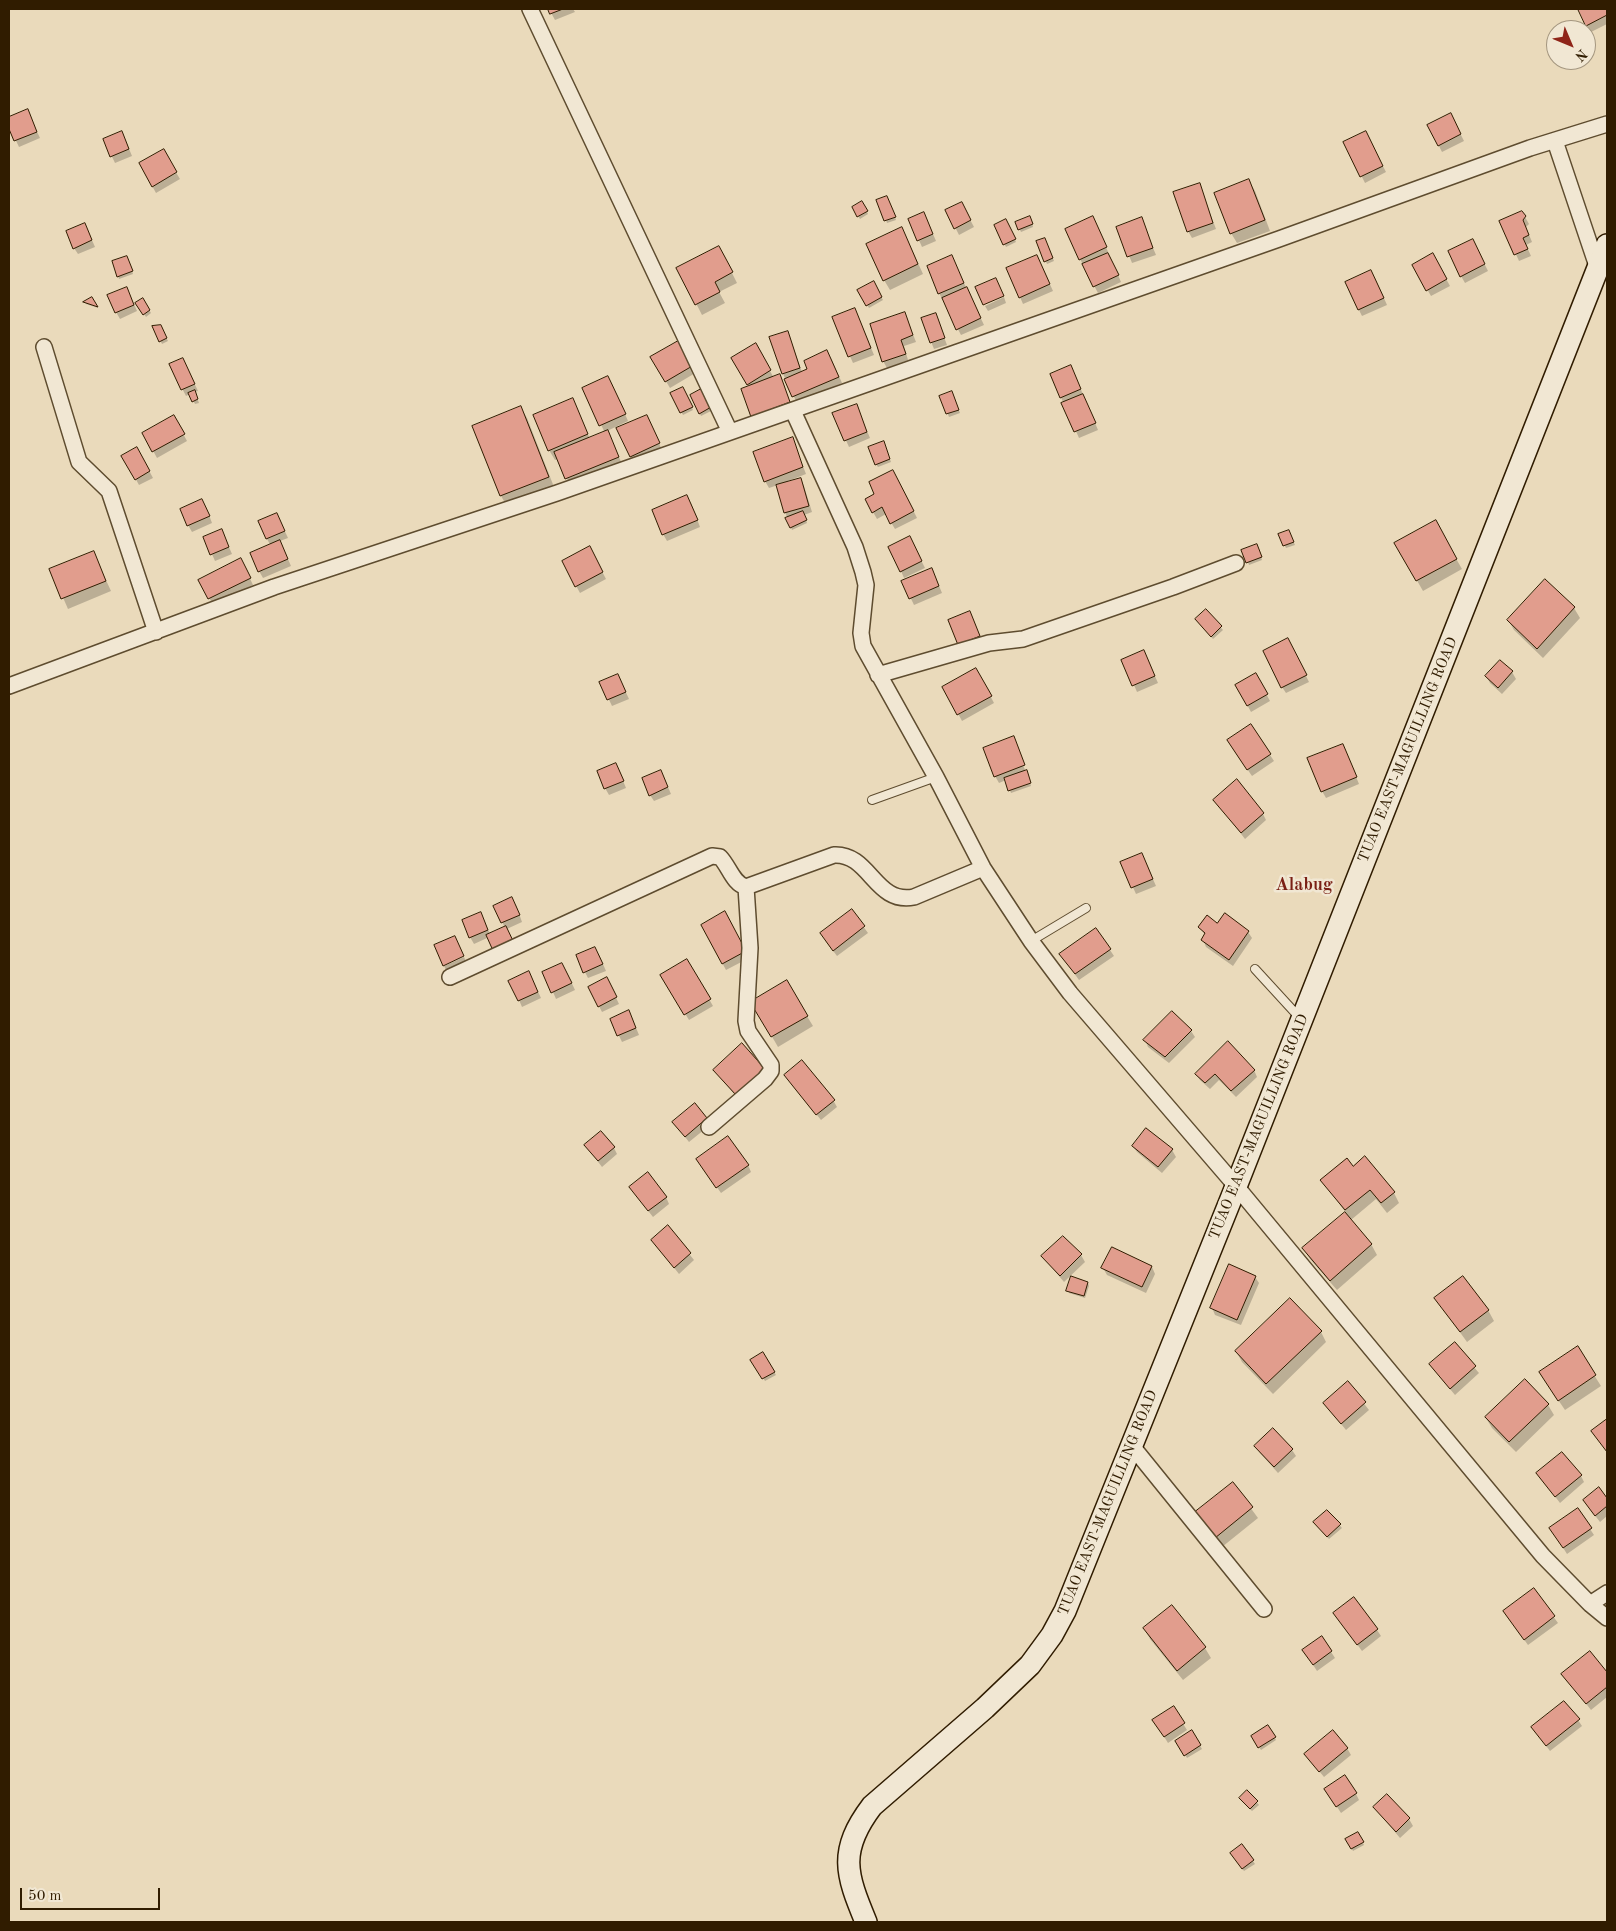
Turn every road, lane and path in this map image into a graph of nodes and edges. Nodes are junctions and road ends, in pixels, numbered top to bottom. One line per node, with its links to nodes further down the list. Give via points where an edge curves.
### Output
1 (530, 9): 8 (street)
2 (1607, 124): 3 (street)
3 (1554, 141): 5 (street); 7 (street)
4 (1607, 245): 5 (main road, TUAO EAST-MAGUILLING ROAD)
5 (1598, 269): 21 (main road, TUAO EAST-MAGUILLING ROAD)
6 (44, 347): 10 (street, via 73,448 79,462 109,491)
7 (793, 411): 8 (street); 11 (street, via 855,547 866,585 861,632 863,646)
8 (730, 432): 10 (street, via 557,494 274,587)
9 (1236, 563): 11 (street, via 1023,638 989,643)
10 (156, 632): 12 (street)
11 (878, 675): 13 (street)
12 (9, 686)
13 (936, 777): 14 (lane); 15 (street)
14 (872, 800)
15 (983, 868): 16 (street, via 904,899 884,889 844,854); 18 (street)
16 (746, 888): 20 (street, via 736,881 720,857 712,856); 22 (street, via 750,948 746,1022 771,1065 771,1071 766,1079)
17 (1086, 908): 18 (lane)
18 (1032, 941): 23 (street, via 1070,993)
19 (1255, 969): 21 (lane)
20 (450, 977)
21 (1302, 1020): 23 (main road, TUAO EAST-MAGUILLING ROAD)
22 (709, 1127)
23 (1236, 1186): 24 (main road, TUAO EAST-MAGUILLING ROAD); 26 (street, via 1543,1556)
24 (1132, 1446): 27 (street); 29 (main road, TUAO EAST-MAGUILLING ROAD, via 1065,1611 1052,1635 1030,1665 872,1806 860,1822 848,1854 849,1871)
25 (1607, 1593): 26 (street)
26 (1590, 1604): 28 (street)
27 (1264, 1609)
28 (1607, 1618)
29 (866, 1922)

